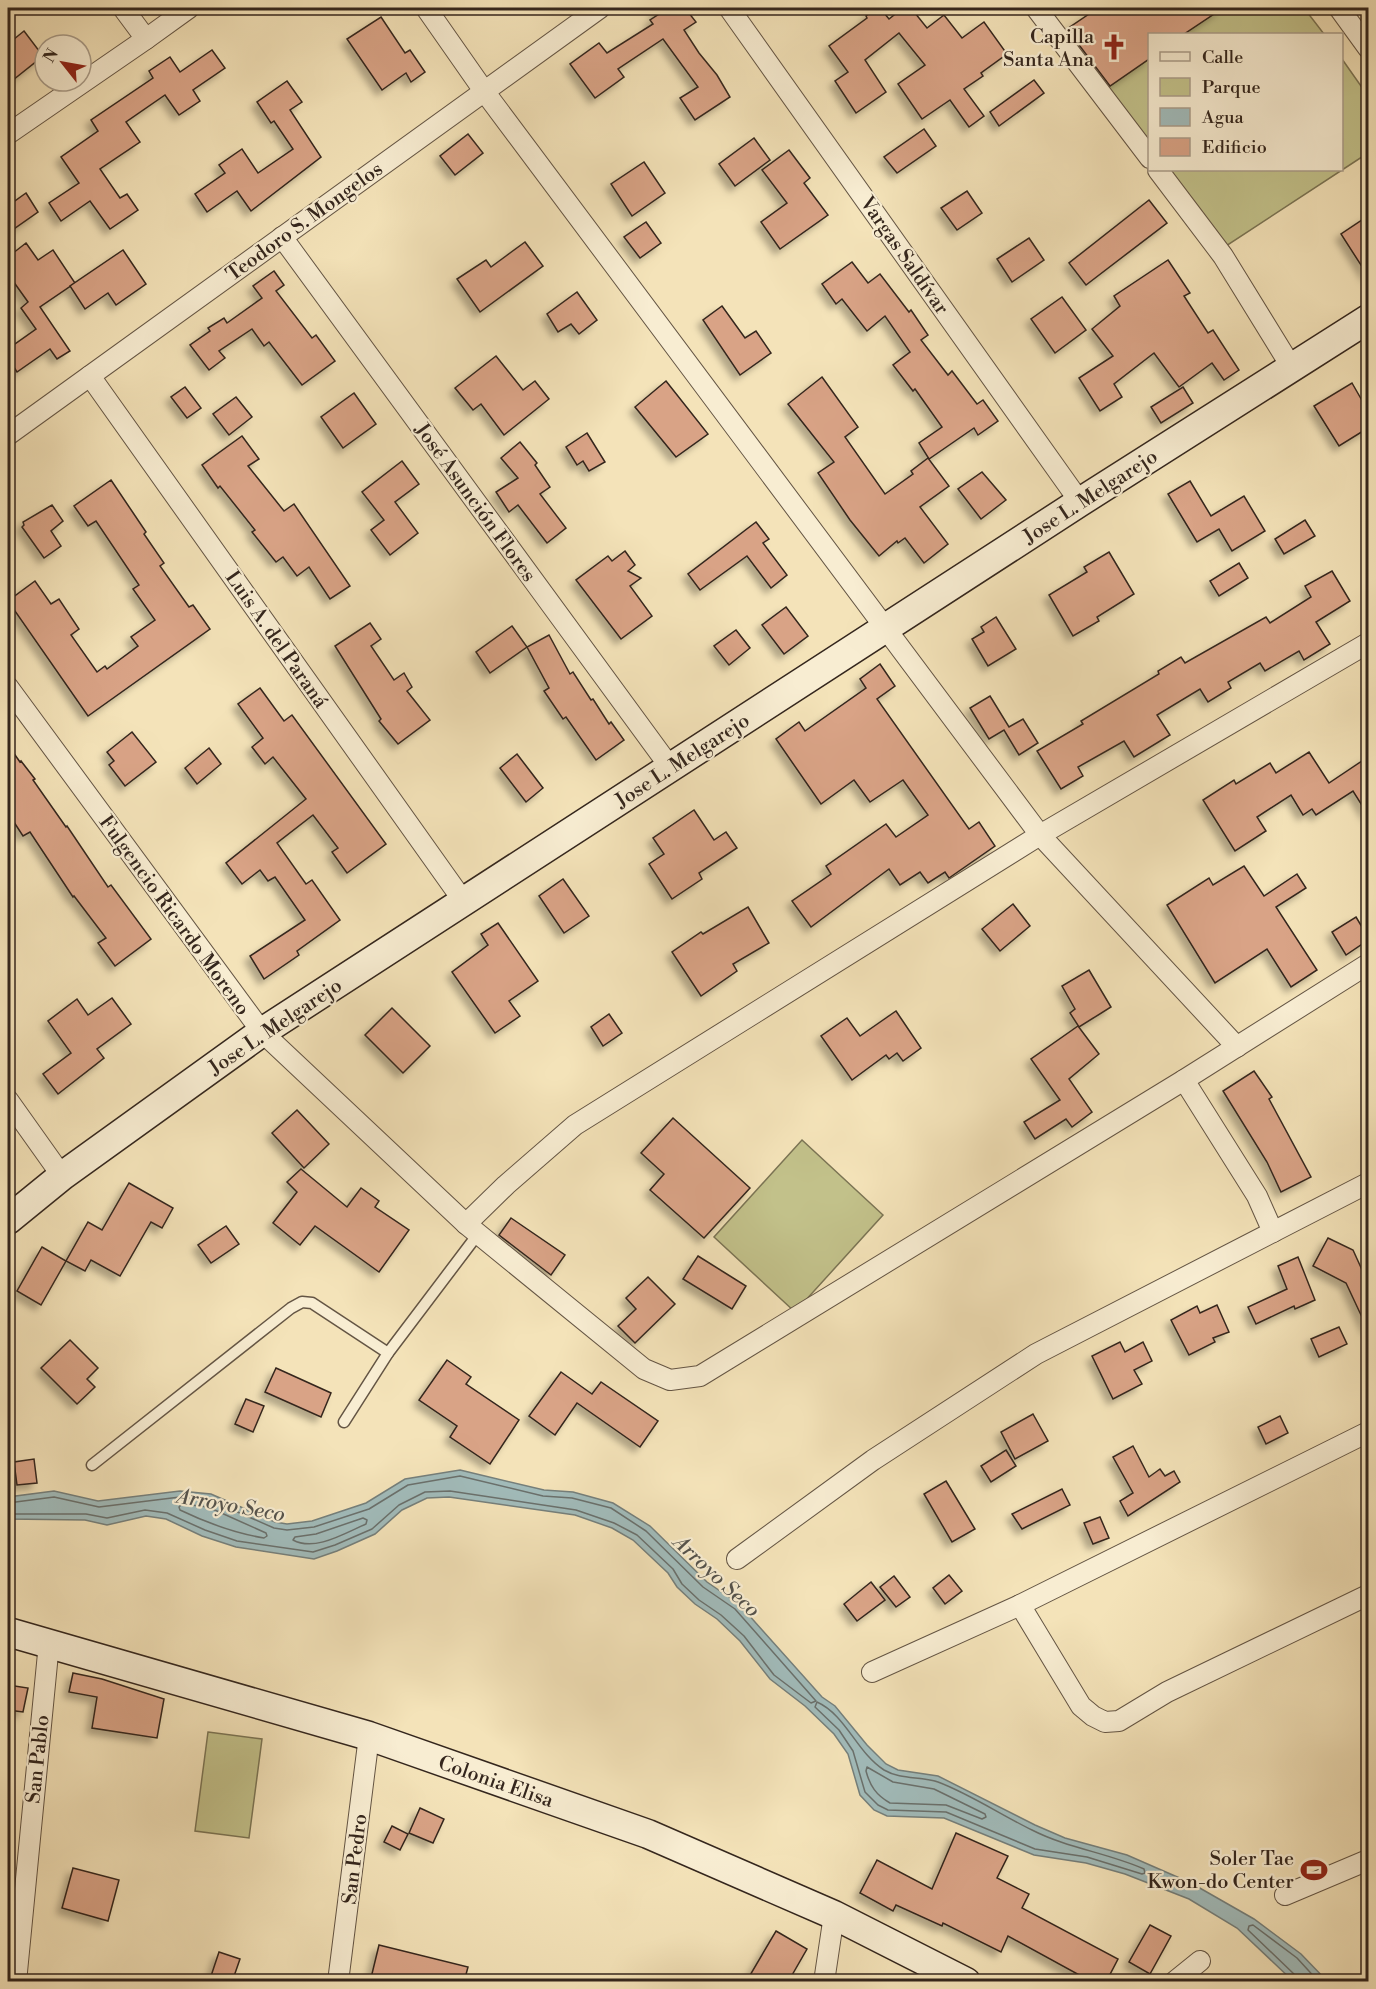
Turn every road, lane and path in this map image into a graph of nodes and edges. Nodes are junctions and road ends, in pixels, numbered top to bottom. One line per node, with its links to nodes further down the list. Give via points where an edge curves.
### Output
1 (123, 8): 8 (street)
2 (189, 8): 8 (street)
3 (426, 8): 10 (street)
4 (600, 8): 10 (street, Teodoro S. Mongelos)
5 (729, 8): 19 (street, Vargas Saldívar)
6 (1036, 8): 12 (street)
7 (1339, 8): 9 (street)
8 (146, 39): 11 (street)
9 (1367, 42)
10 (484, 91): 14 (street, Teodoro S. Mongelos); 20 (street)
11 (8, 134)
12 (1148, 157)
13 (1159, 171): 16 (street, via 1223,256)
14 (282, 237): 17 (street, Teodoro S. Mongelos); 23 (street, José Asunción Flores)
15 (1368, 319): 16 (street, Jose L. Melgarejo)
16 (1292, 368): 19 (street, Jose L. Melgarejo)
17 (90, 375): 18 (street, Teodoro S. Mongelos); 25 (street, Luis A. del Paraná)
18 (8, 435)
19 (1080, 502): 20 (street, Jose L. Melgarejo)
20 (886, 628): 23 (street, Jose L. Melgarejo); 24 (street)
21 (1368, 643): 24 (street)
22 (8, 687): 27 (street, Fulgencio Ricardo Moreno)
23 (670, 767): 25 (street, Jose L. Melgarejo)
24 (1040, 835): 28 (street); 34 (street, via 575,1125 506,1185)
25 (464, 902): 27 (street, Jose L. Melgarejo)
26 (1368, 964): 28 (street, Fulgencio Ricardo Moreno)
27 (262, 1032): 31 (street, Jose L. Melgarejo); 34 (street, Fulgencio Ricardo Moreno)
28 (1237, 1047): 29 (street, Fulgencio Ricardo Moreno)
29 (1184, 1080): 34 (street, Fulgencio Ricardo Moreno, via 700,1376 670,1380 644,1369); 35 (street, via 1257,1196)
30 (8, 1101): 31 (street)
31 (62, 1176): 33 (street, Jose L. Melgarejo)
32 (1368, 1183): 35 (street)
33 (8, 1220)
34 (472, 1229): 36 (lane)
35 (1274, 1232): 40 (street, via 1036,1354 873,1460)
36 (388, 1353): 37 (lane); 39 (lane, via 312,1303 302,1302)
37 (344, 1422)
38 (1368, 1432): 42 (street)
39 (92, 1465)
40 (736, 1559)
41 (1368, 1595): 42 (street, via 1167,1692 1119,1721 1105,1722 1081,1706)
42 (1020, 1605): 45 (street)
43 (8, 1632): 44 (street, Colonia Elisa)
44 (49, 1643): 46 (street, Colonia Elisa); 51 (street, San Pablo)
45 (872, 1672)
46 (369, 1736): 49 (street, Colonia Elisa, via 648,1834); 52 (street, San Pedro)
47 (1368, 1860): 48 (street)
48 (1285, 1896)
49 (834, 1915): 53 (street); 54 (street, Colonia Elisa)
50 (1200, 1961): 55 (street)
51 (16, 1982)
52 (338, 1982)
53 (824, 1982)
54 (966, 1982)
55 (1174, 1982)

